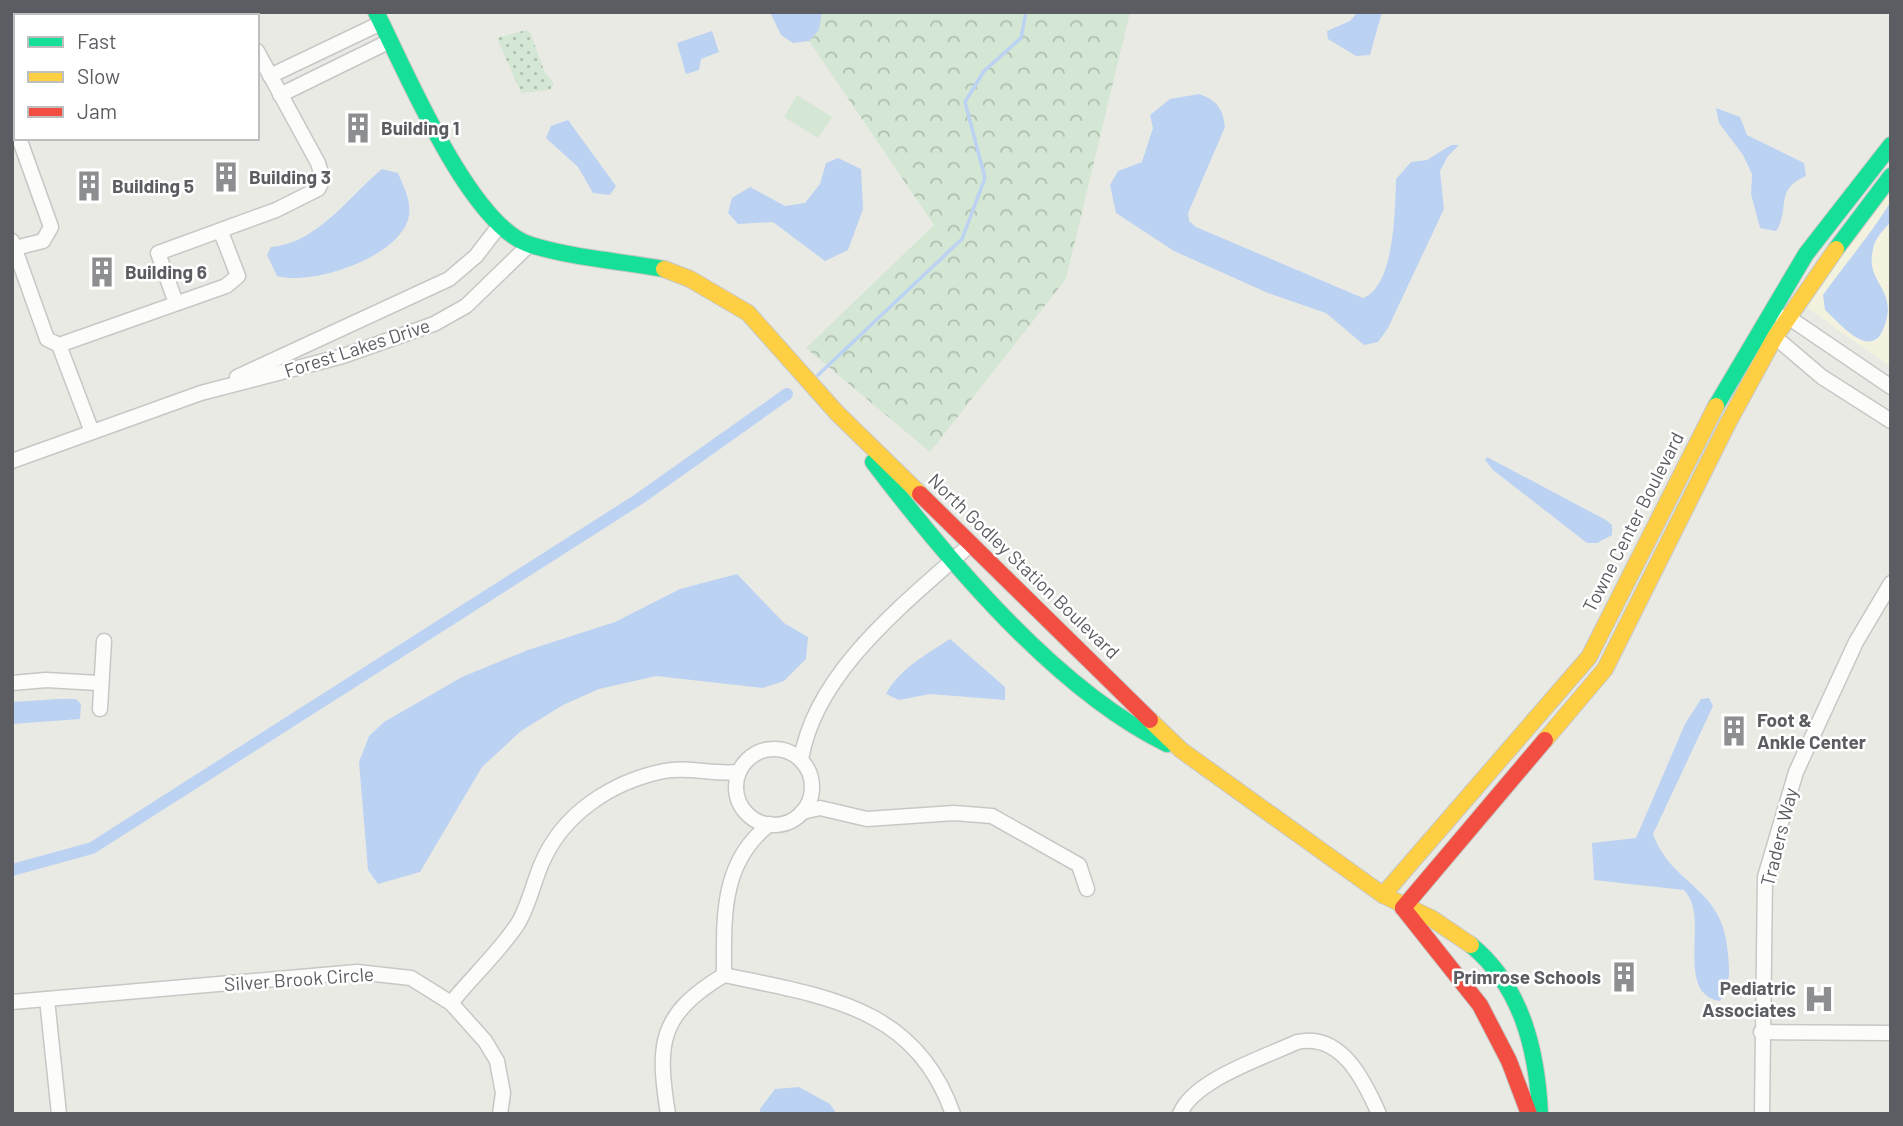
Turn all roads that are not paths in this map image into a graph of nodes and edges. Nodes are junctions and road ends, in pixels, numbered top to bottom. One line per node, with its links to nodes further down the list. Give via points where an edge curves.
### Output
1 (379, 18): 2 (street, North Godley Station Boulevard); 4 (street)
2 (390, 41): 5 (street); 9 (street, North Godley Station Boulevard, via 465,184)
3 (259, 55): 4 (street)
4 (270, 76): 5 (street)
5 (280, 95): 10 (street, via 323,179 318,190)
6 (20, 140): 11 (street, via 51,227 43,241)
7 (1891, 145): 15 (street, Towne Center Boulevard, via 1806,254)
8 (1891, 176): 14 (street, Towne Center Boulevard)
9 (499, 226): 12 (street, North Godley Station Boulevard); 19 (street, Forest Lakes Drive, via 476,256 449,279)
10 (221, 232): 13 (street, via 238,276 226,286); 13 (street, via 158,253)
11 (13, 245): 17 (street, via 47,339)
12 (529, 245): 19 (street, Forest Lakes Drive, via 466,306 433,324 343,356); 20 (street, North Godley Station Boulevard, via 664,269 690,279 748,313)
13 (176, 303): 17 (street)
14 (1788, 317): 15 (street); 16 (street, Towne Center Boulevard); 18 (street)
15 (1765, 319): 16 (street); 43 (street, Towne Center Boulevard, via 1708,420 1588,657)
16 (1775, 337): 21 (street, via 1822,377); 44 (street, Towne Center Boulevard, via 1605,669)
17 (59, 345): 22 (street)
18 (1891, 387)
19 (201, 393): 22 (street, Forest Lakes Drive)
20 (837, 413): 24 (street, North Godley Station Boulevard); 25 (street, North Godley Station Boulevard)
21 (1891, 421)
22 (92, 432): 23 (street, Forest Lakes Drive)
23 (12, 461)
24 (971, 544): 25 (street); 33 (street, North Godley Station Boulevard)
25 (951, 563): 31 (street, via 866,641 833,685); 33 (street, North Godley Station Boulevard, via 1031,643 1103,705 1145,734)
26 (1891, 583): 49 (street, Traders Way, via 1839,678 1781,813 1765,877)
27 (104, 641): 29 (street)
28 (12, 683): 29 (street)
29 (99, 683): 30 (street)
30 (100, 709)
31 (805, 737): 32 (street); 34 (street)
32 (785, 750): 34 (street); 35 (street, via 757,752)
33 (1181, 750): 43 (street, North Godley Station Boulevard)
34 (801, 760): 36 (street)
35 (733, 776): 39 (street, via 739,802); 48 (street, via 688,769 636,779 612,789 568,821 542,863 518,924)
36 (812, 790): 37 (street); 38 (street)
37 (820, 808): 38 (street); 42 (street, via 867,819 954,813 992,816 1079,865)
38 (802, 813): 40 (street)
39 (748, 815): 40 (street); 41 (street)
40 (770, 824): 41 (street)
41 (751, 838): 45 (street, via 724,904)
42 (1087, 889)
43 (1383, 895): 44 (street, North Godley Station Boulevard)
44 (1403, 908): 57 (street, North Godley Station Boulevard, via 1480,1005); 58 (street, North Godley Station Boulevard, via 1432,918 1461,937 1503,980 1528,1025 1536,1053)
45 (724, 975): 53 (street, via 707,985 670,1024 660,1066); 54 (street, via 835,999 884,1021 933,1069)
46 (47, 999): 47 (street, Silver Brook Circle); 48 (street, Silver Brook Circle, via 357,972 411,978); 51 (street)
47 (12, 1002)
48 (451, 1003): 52 (street, Silver Brook Circle, via 497,1061 503,1093)
49 (1761, 1032): 50 (street); 59 (street, Traders Way)
50 (1891, 1033)
51 (59, 1114)
52 (500, 1114)
53 (668, 1114)
54 (953, 1114)
55 (1180, 1114): 56 (street, via 1201,1088 1310,1040 1328,1043 1340,1052)
56 (1379, 1114)
57 (1529, 1114)
58 (1540, 1114)
59 (1762, 1114)

